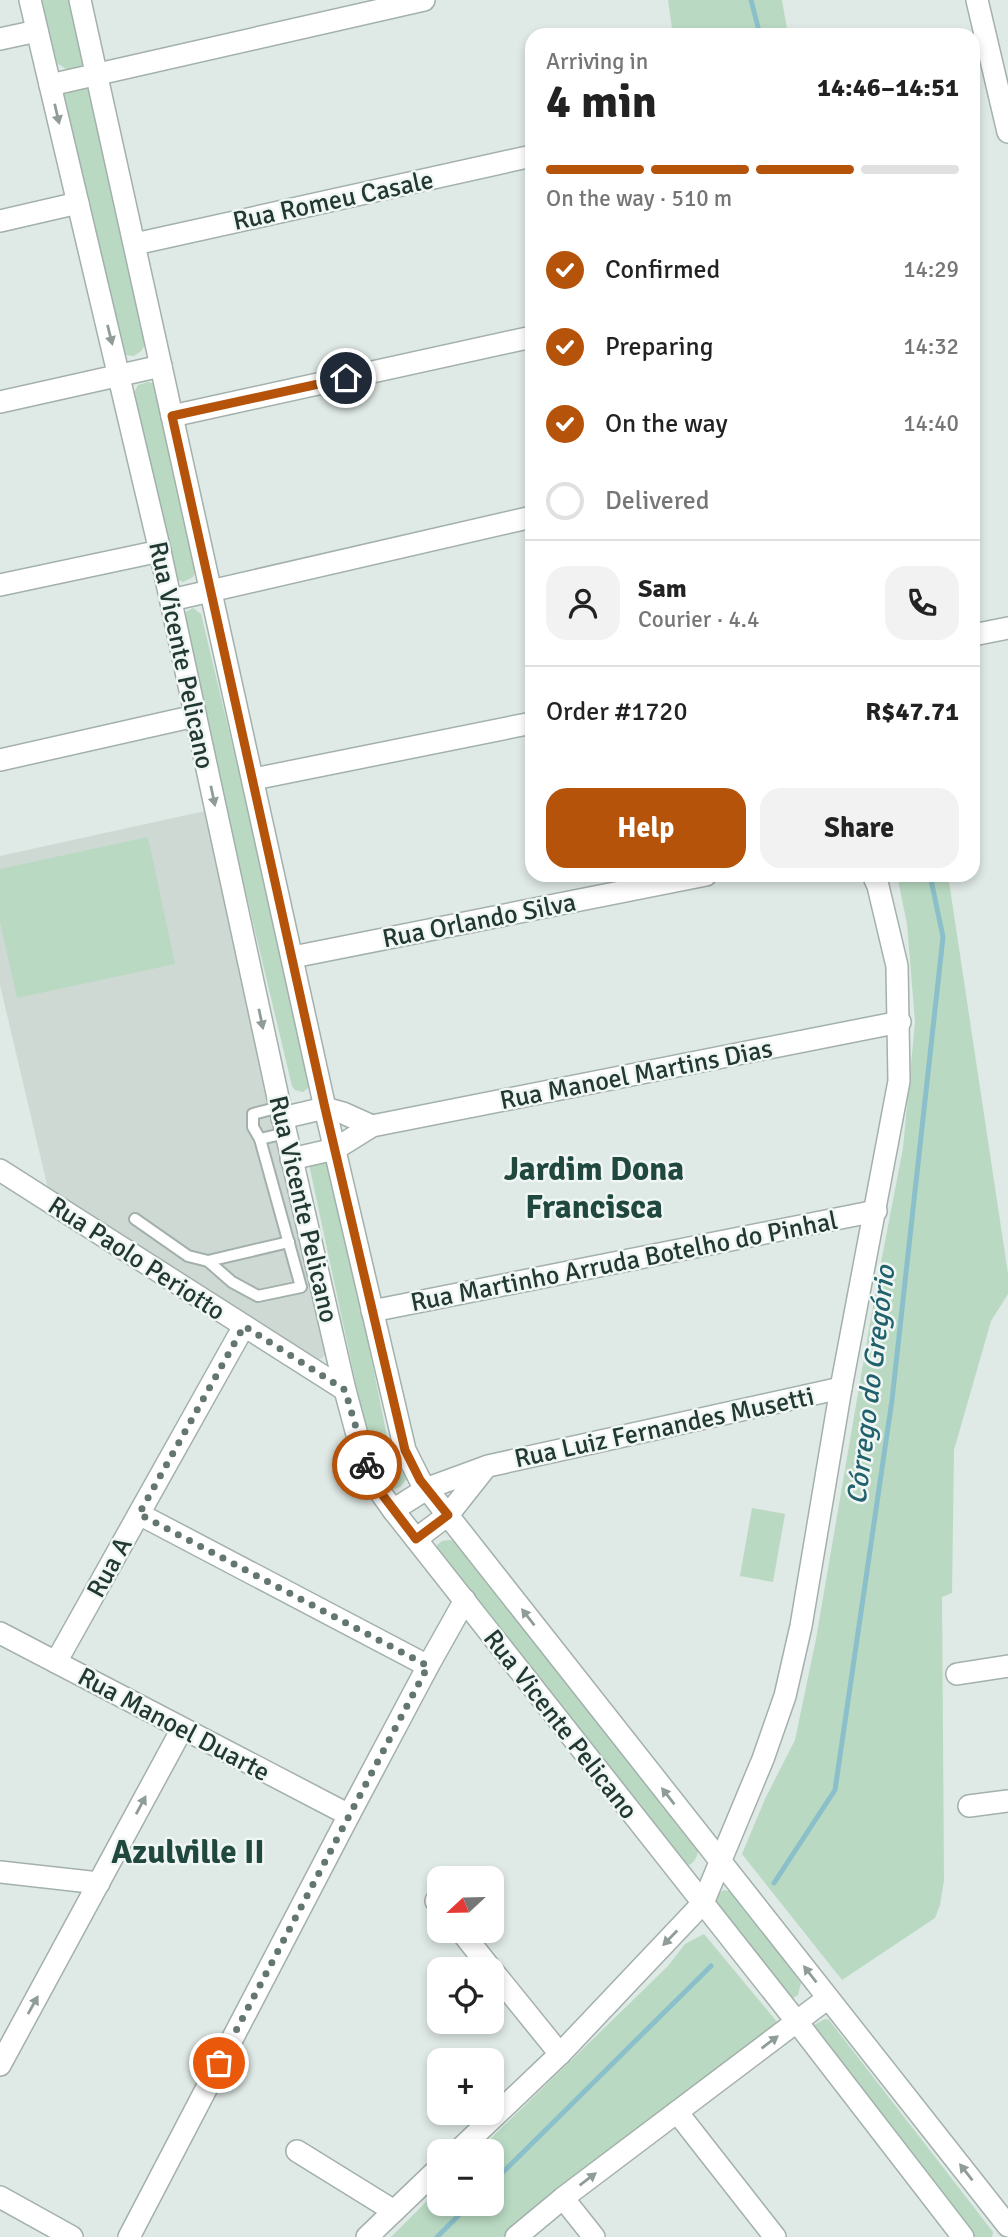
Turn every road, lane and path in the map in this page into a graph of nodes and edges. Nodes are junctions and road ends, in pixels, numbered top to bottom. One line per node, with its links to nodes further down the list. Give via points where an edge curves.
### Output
1 (30, 0): 5 (street, Rua Vicente Pelicano)
2 (80, 0): 7 (street, Rua Vicente Pelicano)
3 (424, 0): 7 (street)
4 (977, 0): 9 (street)
5 (37, 31): 6 (street); 8 (street, Rua Vicente Pelicano)
6 (0, 39)
7 (98, 75): 8 (street); 14 (street, Rua Vicente Pelicano)
8 (50, 85): 12 (street, Rua Vicente Pelicano, one-way to 12)
9 (1005, 107): 10 (street)
10 (1008, 132)
11 (525, 158): 14 (street, Rua Romeu Casale)
12 (78, 203): 13 (street); 17 (street, Rua Vicente Pelicano, one-way to 17)
13 (0, 221)
14 (135, 244): 16 (street, Rua Vicente Pelicano)
15 (525, 339): 19 (street)
16 (161, 366): 17 (street); 19 (street, Rua Vicente Pelicano)
17 (120, 376): 18 (street); 21 (street, Rua Vicente Pelicano)
18 (0, 402)
19 (172, 416): 23 (street, Rua Vicente Pelicano)
20 (525, 519): 23 (street)
21 (160, 551): 22 (street); 24 (street, Rua Vicente Pelicano)
22 (0, 585)
23 (212, 590): 24 (street); 30 (street, Rua Vicente Pelicano)
24 (171, 600): 27 (street, Rua Vicente Pelicano)
25 (1008, 628): 26 (street)
26 (980, 634)
27 (195, 716): 29 (street); 36 (street, Rua Vicente Pelicano, one-way to 36)
28 (525, 724): 30 (street)
29 (0, 760)
30 (254, 779): 33 (street, Rua Vicente Pelicano)
31 (671, 882): 33 (street, Rua Orlando Silva)
32 (876, 882): 34 (street, via 897,966)
33 (293, 957): 35 (street, Rua Vicente Pelicano)
34 (900, 1022): 37 (street, Rua Manoel Martins Dias); 42 (street, via 899,1081)
35 (325, 1108): 36 (street); 37 (street); 39 (street, Rua Vicente Pelicano)
36 (283, 1119): 38 (lane); 38 (lane, via 253,1114 253,1127); 40 (street, Rua Vicente Pelicano)
37 (372, 1126): 39 (street, Rua Manoel Martins Dias)
38 (260, 1139): 44 (lane)
39 (335, 1149): 40 (street, Rua Manoel Martins Dias); 46 (street, Rua Vicente Pelicano)
40 (291, 1159): 49 (street, Rua Vicente Pelicano)
41 (0, 1170): 47 (street, Rua Paolo Periotto)
42 (876, 1211): 46 (street, Rua Martinho Arruda Botelho do Pinhal); 48 (street)
43 (135, 1219): 45 (lane, via 188,1256)
44 (289, 1242): 45 (lane); 45 (lane, via 301,1287 258,1296)
45 (208, 1261)
46 (372, 1311): 51 (street, Rua Vicente Pelicano, via 405,1450)
47 (244, 1326): 49 (street, Rua Paolo Periotto); 53 (street, Rua A)
48 (841, 1388): 50 (street, Rua Luiz Fernandes Musetti); 66 (street, via 785,1696)
49 (345, 1390): 52 (street, Rua Vicente Pelicano, via 363,1457)
50 (488, 1466): 51 (street, Rua Luiz Fernandes Musetti); 54 (street, Rua Luiz Fernandes Musetti)
51 (428, 1488): 52 (street, Rua Luiz Fernandes Musetti); 54 (street, Rua Vicente Pelicano)
52 (393, 1510): 55 (street, Rua Vicente Pelicano)
53 (139, 1514): 58 (street, Rua A); 59 (street)
54 (448, 1515): 55 (street, Rua Luiz Fernandes Musetti); 66 (street, Rua Vicente Pelicano, one-way to 54)
55 (416, 1539): 56 (street, Rua Vicente Pelicano)
56 (466, 1600): 59 (street); 69 (street, Rua Vicente Pelicano)
57 (0, 1633): 58 (street, Rua Manoel Duarte)
58 (56, 1661): 62 (street, Rua Manoel Duarte)
59 (428, 1666): 65 (street)
60 (1008, 1666): 61 (street)
61 (957, 1674)
62 (182, 1729): 65 (street, Rua Manoel Duarte); 68 (street, one-way to 62)
63 (1008, 1801): 64 (street)
64 (969, 1806)
65 (349, 1815): 86 (street)
66 (720, 1862): 69 (street); 73 (street, Rua Vicente Pelicano, one-way to 66)
67 (0, 1872): 68 (street)
68 (99, 1884): 76 (street, one-way to 68)
69 (703, 1903): 74 (street, Rua Vicente Pelicano); 75 (street, one-way to 75)
70 (470, 1943): 71 (street)
71 (481, 1957)
72 (504, 1985): 75 (street)
73 (828, 1998): 74 (street); 84 (street, Rua Vicente Pelicano, one-way to 73)
74 (797, 2022): 77 (street, one-way to 74); 91 (street, Rua Vicente Pelicano)
75 (560, 2054): 78 (street)
76 (0, 2065)
77 (677, 2112): 82 (street, one-way to 77); 90 (street)
78 (471, 2139)
79 (297, 2151): 83 (street)
80 (427, 2179): 83 (street)
81 (0, 2197): 85 (street)
82 (563, 2198): 88 (street); 89 (street)
83 (394, 2211): 87 (street)
84 (1008, 2226)
85 (72, 2237)
86 (129, 2237)
87 (367, 2237)
88 (516, 2237)
89 (594, 2237)
90 (775, 2237)
91 (963, 2237)

